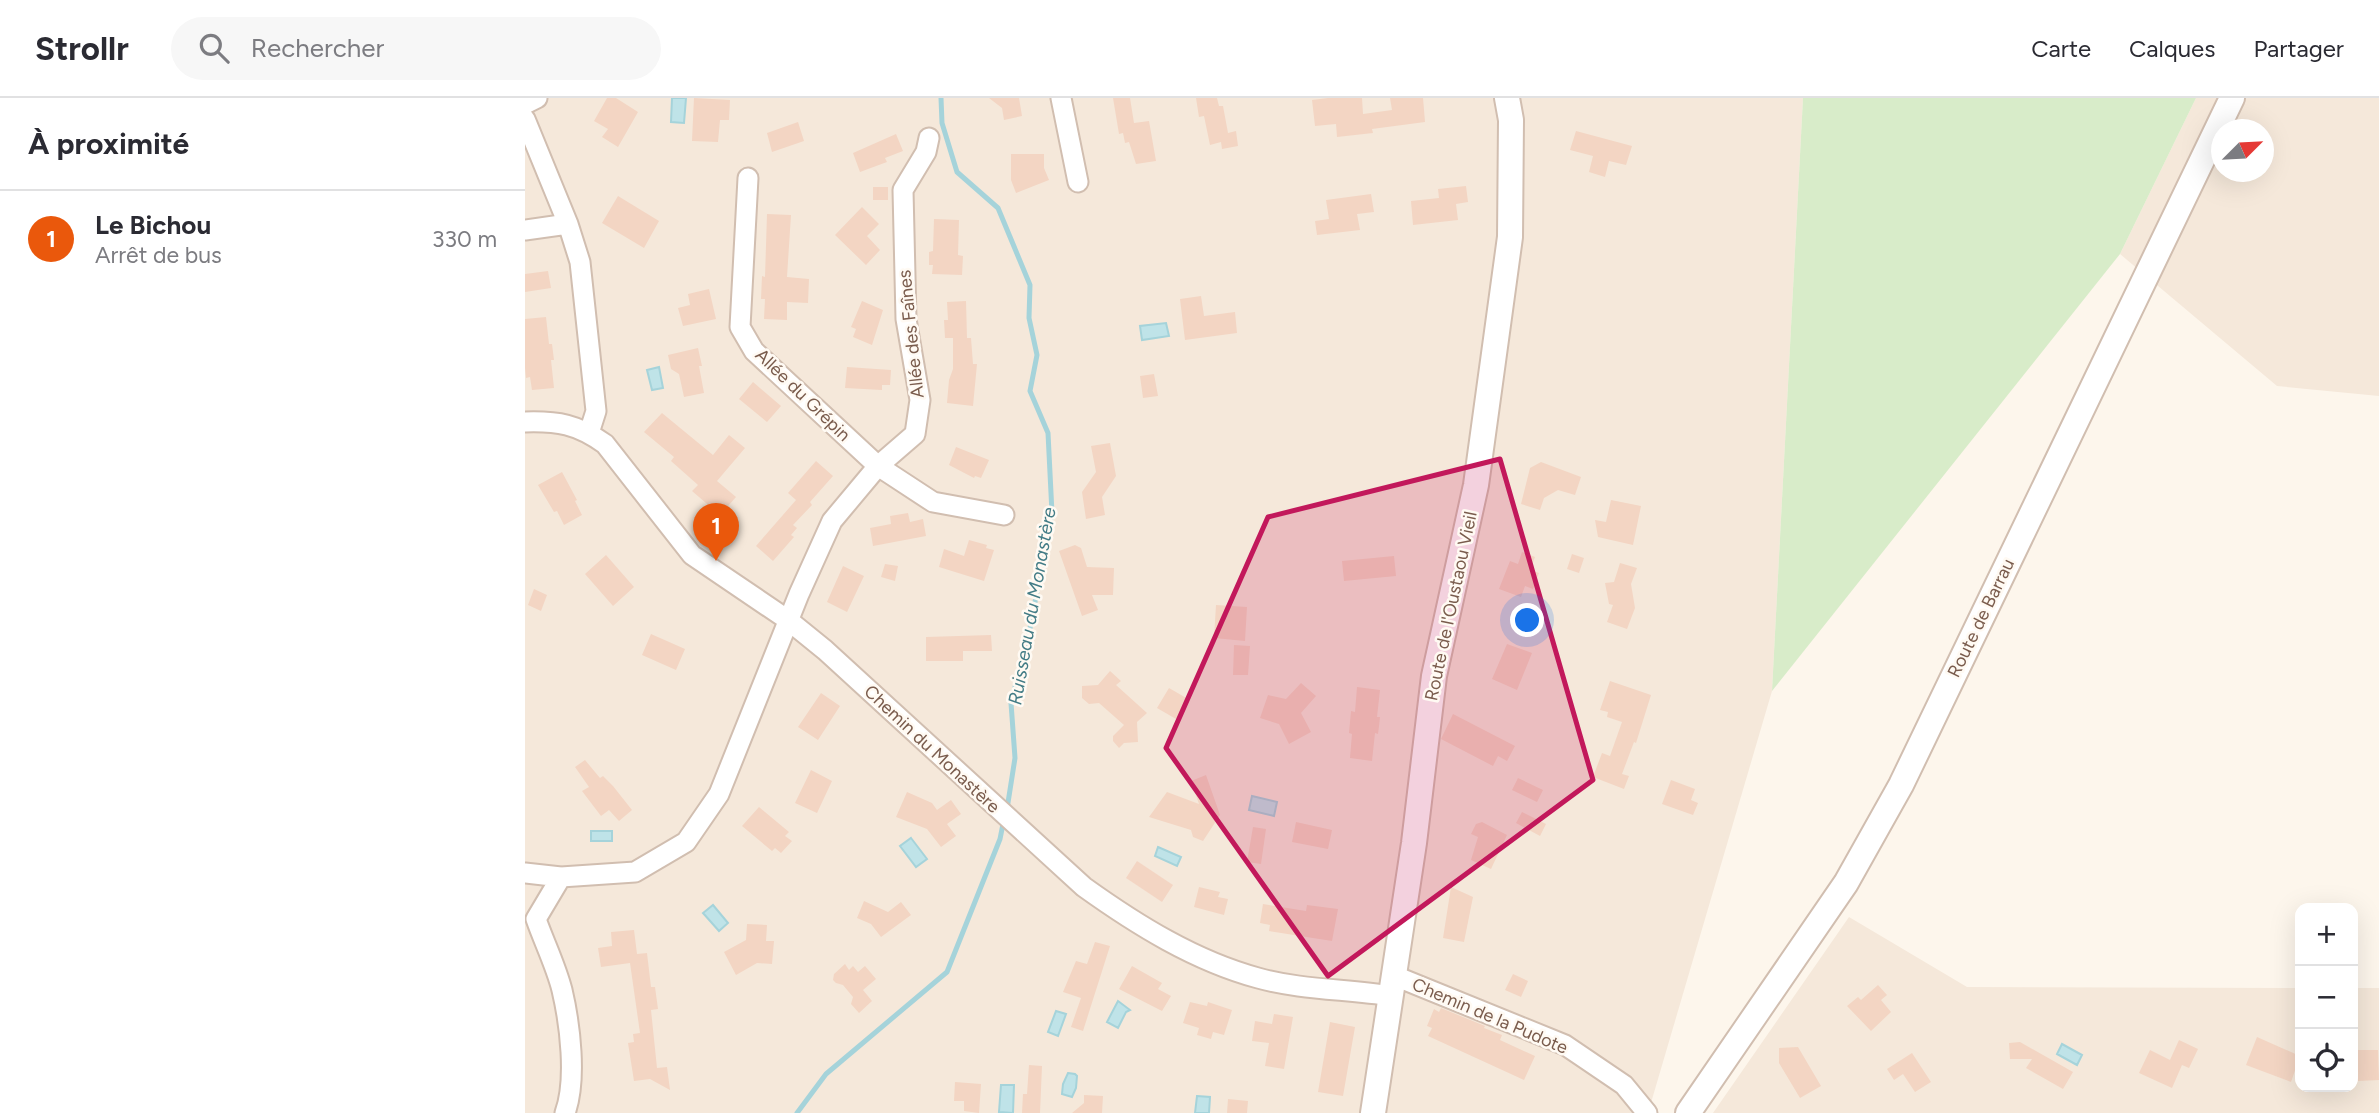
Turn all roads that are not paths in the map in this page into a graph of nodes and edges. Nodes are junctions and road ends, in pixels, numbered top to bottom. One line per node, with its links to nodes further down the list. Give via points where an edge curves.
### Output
1 (537, 98): 5 (street)
2 (1061, 98): 9 (street)
3 (1507, 98): 21 (street, Route de l'Oustaou Vieil, via 1511,120 1508,251 1476,485 1434,676)
4 (2232, 98): 25 (street, Route de Barrau, via 1901,785 1846,883)
5 (525, 104)
6 (525, 119): 10 (street)
7 (929, 138): 14 (street, Allée des Faînes, via 926,152 903,190 906,319 920,400 915,434)
8 (748, 178): 14 (street, Allée du Grépin, via 740,327 754,351)
9 (1078, 182)
10 (568, 224): 11 (street); 13 (street, via 580,262 596,411)
11 (525, 230)
12 (525, 422): 13 (street, Chemin du Monastère, via 574,426)
13 (589, 433): 16 (street, Chemin du Monastère, via 605,444 692,555)
14 (879, 466): 15 (street, Allée du Grépin, via 933,502); 16 (street, Allée des Faînes, via 832,521)
15 (1004, 515)
16 (788, 620): 18 (street, Allée des Faînes, via 719,794 686,842 635,872); 21 (street, Chemin du Monastère, via 1084,887 1125,916 1197,956 1259,978 1328,990)
17 (525, 873): 18 (street, Allée des Faînes)
18 (561, 877): 20 (street)
19 (525, 900): 20 (street)
20 (536, 919): 22 (street, via 562,990 571,1046 570,1100)
21 (1393, 986): 23 (street, Route de l'Oustaou Vieil); 24 (street, Chemin de la Pudote, via 1565,1045 1624,1085)
22 (565, 1113)
23 (1373, 1113)
24 (1647, 1113)
25 (1688, 1113)

